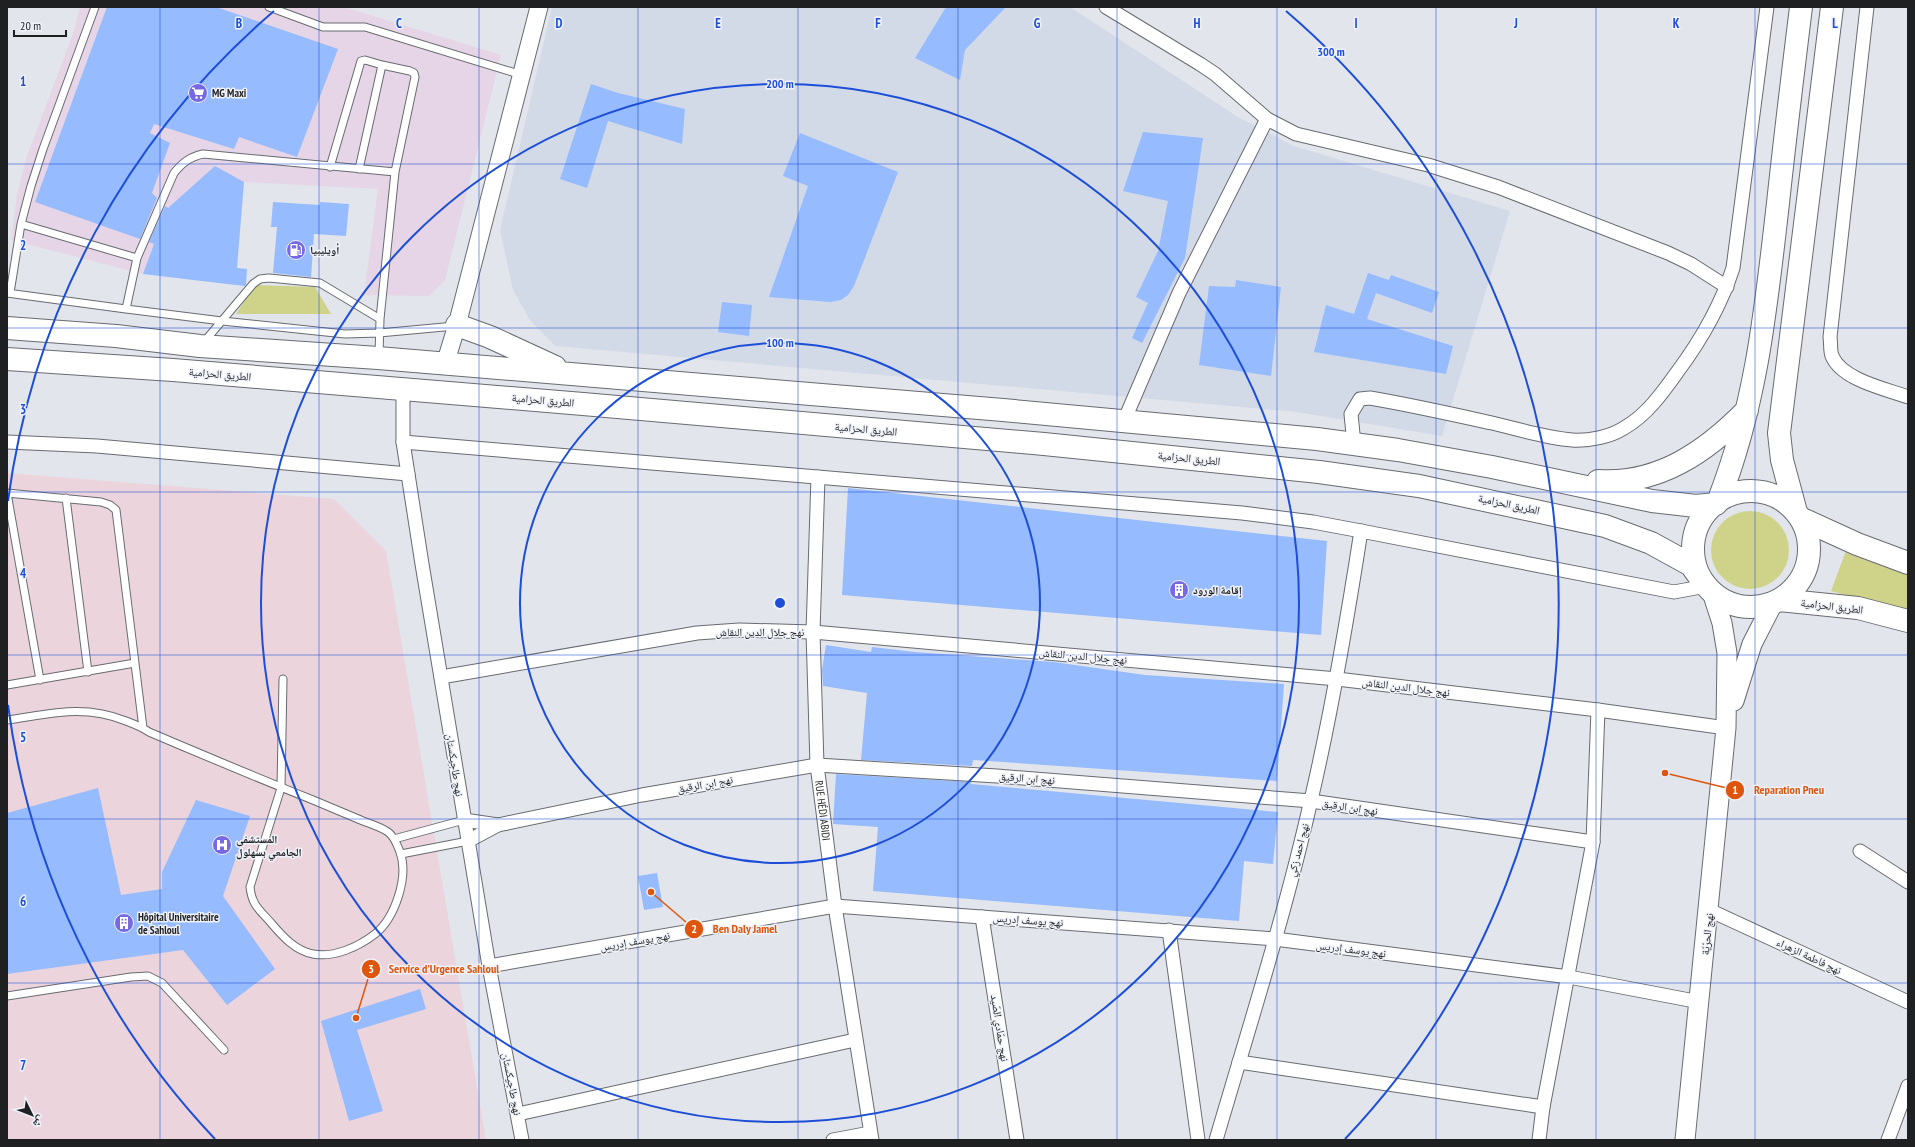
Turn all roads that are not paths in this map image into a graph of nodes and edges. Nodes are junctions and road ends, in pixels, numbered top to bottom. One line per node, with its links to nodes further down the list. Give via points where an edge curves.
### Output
1 (95, 7): 15 (lane, via 43,148)
2 (269, 7): 10 (lane, via 323,27 365,26)
3 (539, 7): 10 (street)
4 (1106, 7): 11 (street, via 1215,74)
5 (1767, 7): 17 (street, via 1733,268)
6 (1801, 7): 32 (highway, via 1764,326)
7 (1832, 7): 43 (highway, via 1779,433 1782,460)
8 (1867, 7): 31 (street, via 1830,337 1832,355 1839,367 1854,377)
9 (382, 64): 12 (lane, via 361,61); 13 (lane); 14 (lane, via 410,71 415,77)
10 (523, 75): 22 (street)
11 (1267, 119): 17 (street, via 1296,134 1428,165 1498,187 1668,253); 33 (street, via 1178,293)
12 (330, 167): 13 (lane); 16 (lane, via 204,154 193,156 183,162 174,173)
13 (359, 169): 14 (lane)
14 (395, 172): 20 (lane)
15 (21, 224): 16 (lane); 18 (lane)
16 (137, 258): 19 (lane)
17 (1727, 287): 36 (street, via 1712,318 1685,362 1646,412 1624,428 1599,438 1573,440 1370,398 1360,399 1351,414)
18 (9, 293): 19 (lane)
19 (126, 309): 21 (lane)
20 (380, 319): 21 (lane, via 320,283 268,278 260,279 253,284); 24 (lane)
21 (222, 322): 24 (lane, via 345,334); 25 (lane)
22 (457, 325): 24 (lane); 28 (street); 29 (highway, via 479,332)
23 (7, 328): 25 (highway, الطريق الحزامية, via 116,336)
24 (380, 333): 26 (lane)
25 (200, 346): 26 (highway, الطريق الحزامية)
26 (378, 358): 28 (highway, الطريق الحزامية)
27 (7, 359): 30 (highway, الطريق الحزامية)
28 (445, 364): 29 (highway, الطريق الحزامية)
29 (574, 375): 33 (highway, الطريق الحزامية)
30 (403, 389): 35 (street, نهج طاجيكستان); 46 (highway, الطريق الحزامية, via 1052,444 1248,464 1419,486 1605,526 1651,543 1691,565)
31 (1908, 397)
32 (1748, 410): 39 (highway, via 1701,451 1647,476 1613,482); 42 (highway, via 1739,446)
33 (1124, 421): 36 (highway, الطريق الحزامية)
34 (7, 442): 37 (street, via 97,446)
35 (403, 442): 37 (street, نهج طاجيكستان); 38 (street)
36 (1354, 444): 39 (highway, الطريق الحزامية)
37 (408, 474): 52 (street, نهج طاجيكستان)
38 (818, 477): 44 (street, via 1242,513); 49 (street, RUE HÉDI ABIDI)
39 (1547, 478): 42 (highway, الطريق الحزامية, via 1652,500 1696,506)
40 (7, 493): 41 (lane); 55 (lane)
41 (66, 498): 50 (lane, via 101,502 116,510); 51 (lane)
42 (1717, 503): 43 (highway, الطريق الحزامية, via 1734,494 1768,494 1783,501); 46 (highway, الطريق الحزامية, via 1704,516 1695,538 1696,566)
43 (1798, 515): 45 (highway, الطريق الحزامية, via 1857,544); 47 (highway, الطريق الحزامية, via 1808,535 1809,554 1804,573 1794,588)
44 (1361, 531): 46 (street, via 1674,592); 54 (street, نهج احمد زكي)
45 (1908, 563)
46 (1707, 587): 47 (highway, الطريق الحزامية, via 1725,601 1741,606 1757,607); 60 (main road, via 1722,623 1727,653)
47 (1776, 602): 48 (highway, الطريق الحزامية, via 1858,608); 60 (main road, via 1752,644)
48 (1908, 621)
49 (813, 632): 52 (street, نهج جلال الدين النقاش, via 739,630 697,633); 54 (street, نهج جلال الدين النقاش); 61 (street, RUE HÉDI ABIDI)
50 (135, 663): 51 (lane); 59 (lane)
51 (88, 672): 55 (lane)
52 (441, 677): 64 (street, نهج طاجيكستان)
53 (283, 679): 62 (lane)
54 (1337, 679): 57 (street, نهج جلال الدين النقاش); 63 (street, نهج احمد زكي)
55 (40, 680): 56 (lane)
56 (7, 685)
57 (1598, 710): 60 (street, نهج جلال الدين النقاش); 68 (street)
58 (7, 720): 59 (lane, via 72,711 91,711 108,714)
59 (143, 728): 62 (lane)
60 (1726, 728): 73 (main road, نهج الحرّيّة)
61 (817, 765): 63 (street, نهج ابن الرقيق, via 997,776); 65 (street, نهج ابن الرقيق, via 642,795); 72 (street, RUE HÉDI ABIDI)
62 (281, 788): 66 (lane, via 372,824); 70 (lane, via 250,887 252,900 284,938 297,947 313,954 334,954 376,934 391,913 400,892 404,867)
63 (1311, 801): 68 (street, نهج ابن الرقيق); 76 (street, نهج احمد زكي)
64 (464, 820): 65 (street, نهج ابن الرقيق); 66 (lane); 67 (street, نهج طاجيكستان)
65 (498, 825): 67 (street)
66 (394, 838): 70 (lane)
67 (468, 841): 70 (lane); 77 (street, نهج طاجيكستان)
68 (1593, 842): 78 (street)
69 (1860, 851): 71 (street)
70 (401, 854)
71 (1908, 882)
72 (835, 906): 74 (street, نهج يوسف إدريس); 77 (street, نهج يوسف إدريس); 82 (street, RUE HÉDI ABIDI)
73 (1709, 910): 80 (main road, نهج الحرّيّة); 81 (street, نهج فاطمة الزهراء)
74 (982, 917): 75 (street, نهج يوسف إدريس); 91 (street, نهج حمّادي الصّيد)
75 (1169, 930): 76 (street, نهج يوسف إدريس); 92 (street)
76 (1274, 939): 78 (street, نهج يوسف إدريس); 84 (street, نهج احمد زكي)
77 (489, 966): 87 (street, نهج طاجيكستان)
78 (1569, 977): 80 (street, نهج يوسف إدريس); 86 (street)
79 (7, 996): 83 (lane, via 148,976 162,983)
80 (1700, 1002): 95 (main road, نهج الحرّيّة)
81 (1908, 1002)
82 (855, 1040): 87 (street); 88 (street, RUE HÉDI ABIDI)
83 (224, 1050)
84 (1239, 1062): 86 (street); 93 (street, نهج احمد زكي)
85 (1908, 1086): 96 (street)
86 (1543, 1107): 94 (street)
87 (518, 1114): 89 (street, نهج طاجيكستان)
88 (871, 1136): 90 (street)
89 (522, 1140)
90 (833, 1140)
91 (1017, 1140)
92 (1198, 1140)
93 (1216, 1140)
94 (1539, 1140)
95 (1685, 1140)
96 (1888, 1140)

